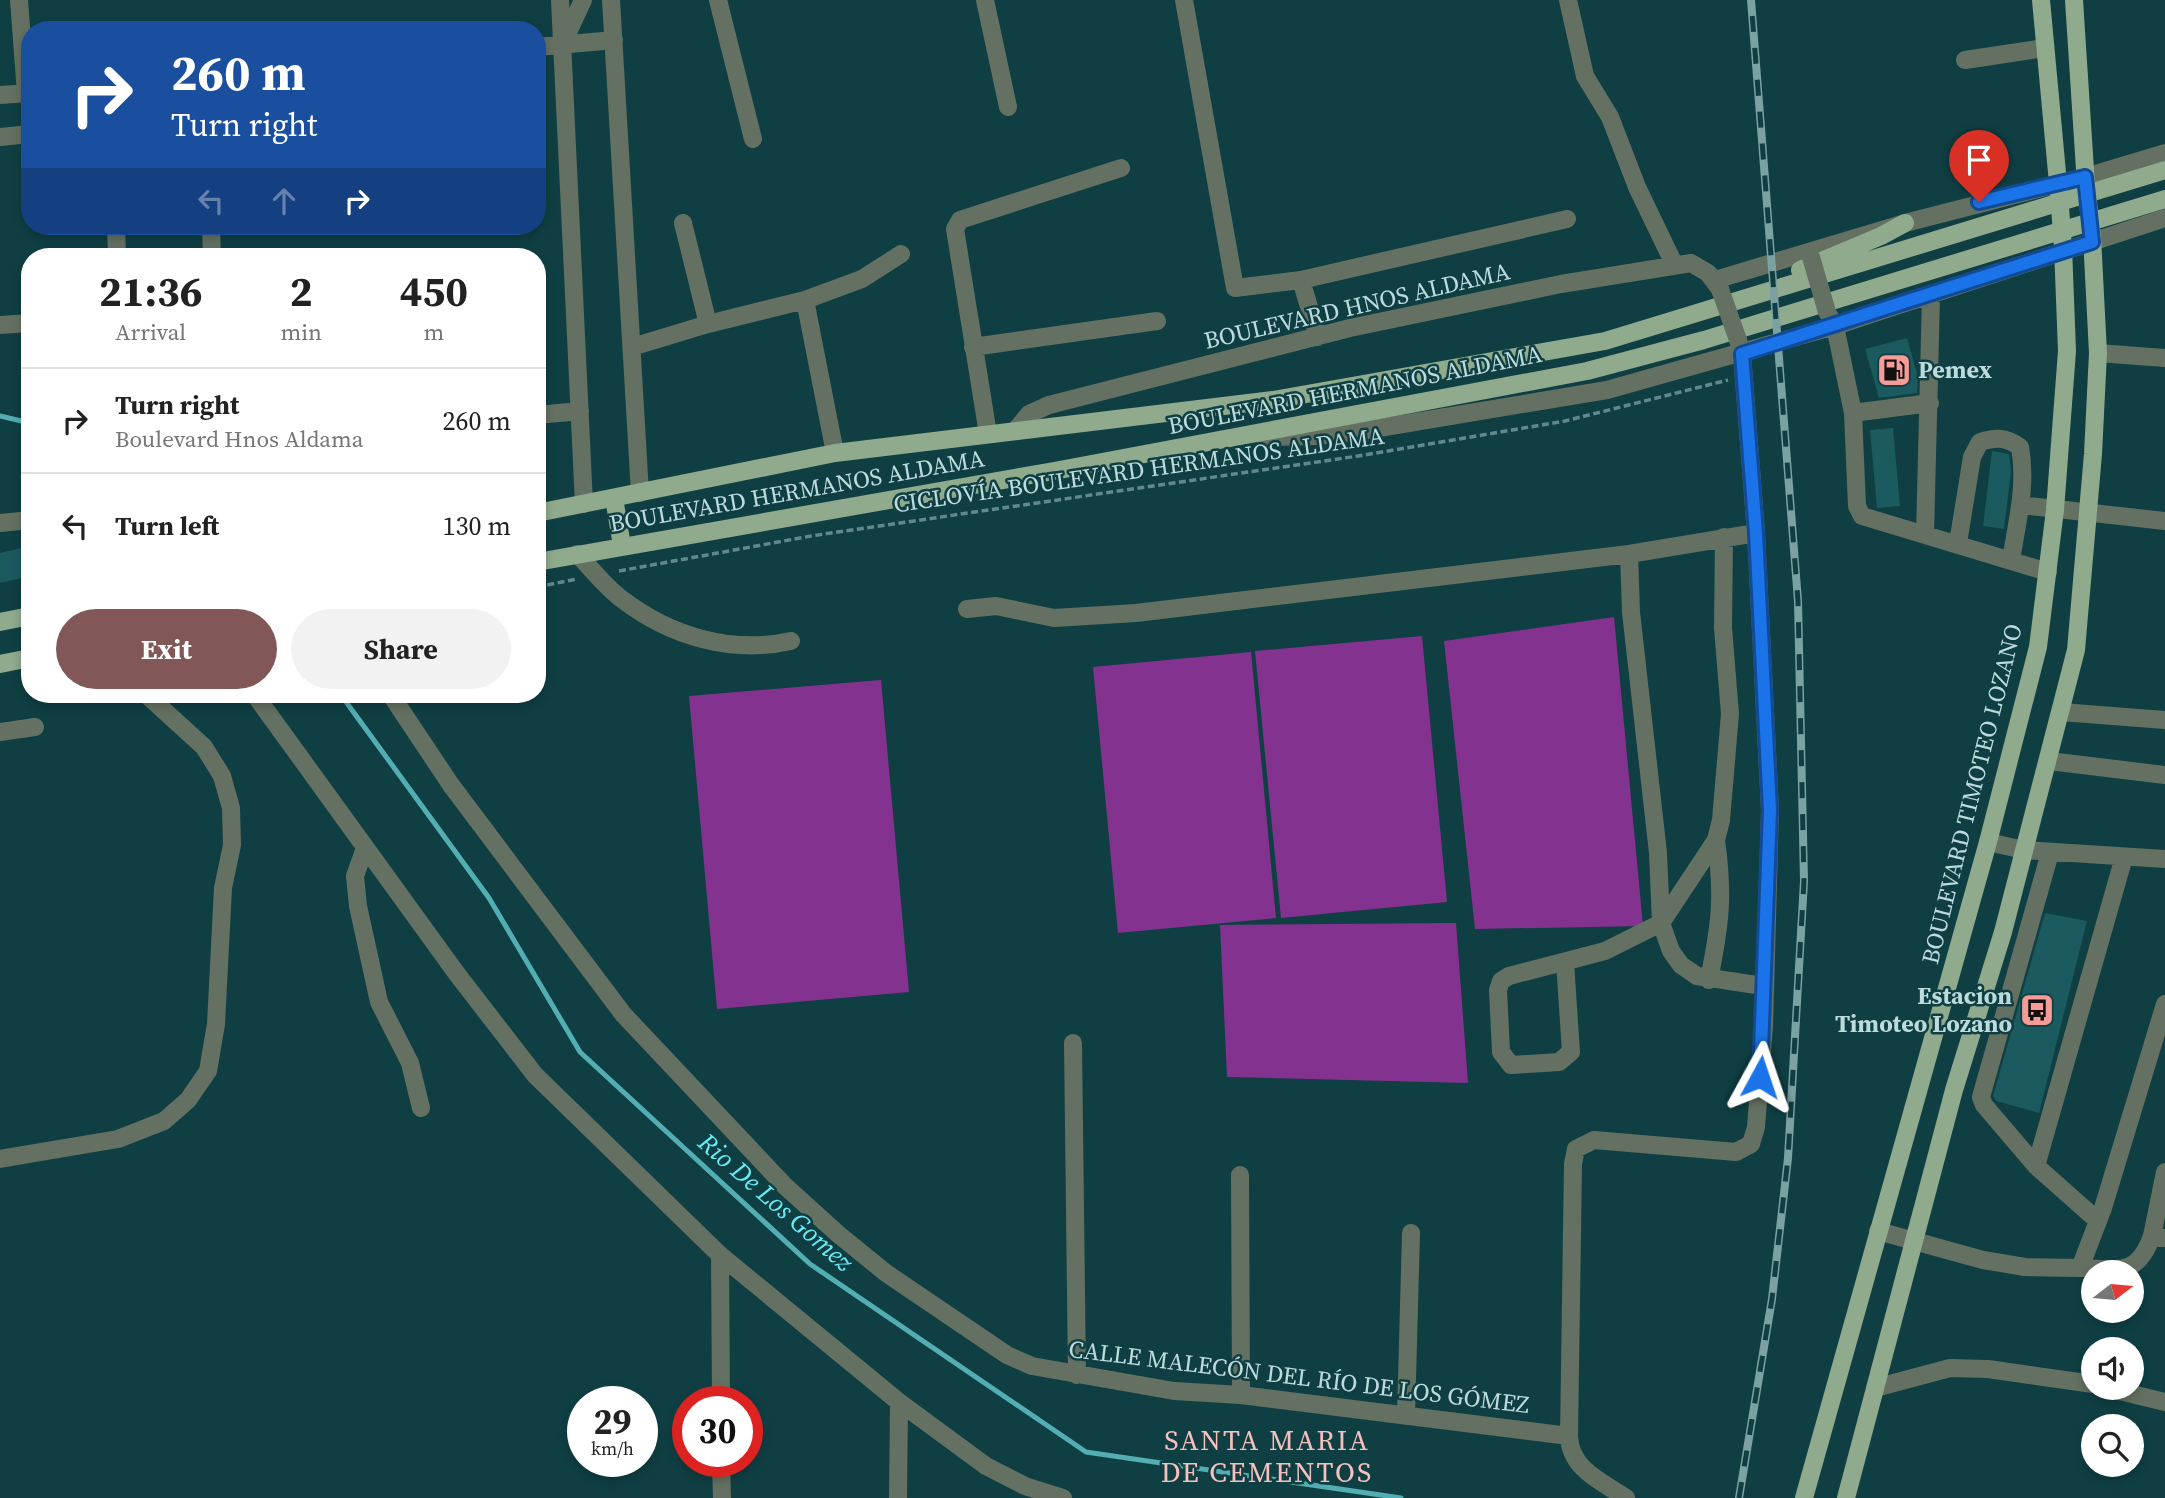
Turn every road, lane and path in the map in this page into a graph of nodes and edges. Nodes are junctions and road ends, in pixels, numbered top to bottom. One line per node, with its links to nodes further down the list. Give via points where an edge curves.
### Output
1 (19, 0): 11 (street)
2 (560, 0): 13 (street)
3 (583, 0): 13 (street)
4 (611, 0): 12 (street)
5 (718, 0): 22 (street)
6 (985, 0): 19 (street)
7 (1184, 0): 38 (street, via 1236,288)
8 (1569, 0): 37 (street, via 1585,76 1611,117 1637,187)
9 (2041, 0): 15 (main road, BOULEVARD TIMOTEO LOZANO)
10 (2074, 0): 26 (main road)
11 (21, 21)
12 (614, 40): 13 (street); 49 (street)
13 (563, 45): 14 (street); 56 (street)
14 (546, 46)
15 (2045, 48): 16 (street); 27 (main road, BOULEVARD TIMOTEO LOZANO)
16 (1965, 60)
17 (21, 94): 18 (street)
18 (0, 95)
19 (1008, 107)
20 (21, 135): 21 (street)
21 (0, 137)
22 (753, 139)
23 (2165, 153): 26 (street)
24 (1121, 168): 51 (street, via 960,220 956,229)
25 (2165, 170): 40 (main road, BOULEVARD HERMANOS ALDAMA)
26 (2086, 181): 27 (street); 33 (main road, bridge)
27 (2058, 189): 32 (street); 34 (main road, BOULEVARD TIMOTEO LOZANO, bridge)
28 (2165, 199): 61 (main road, BOULEVARD HERMANOS ALDAMA, via 1651,355)
29 (2165, 218): 33 (street)
30 (1567, 219): 38 (street)
31 (683, 223): 46 (street)
32 (1905, 223): 36 (street); 40 (main road, via 1795,273)
33 (2092, 239): 34 (street); 52 (main road)
34 (2063, 250): 41 (street); 67 (main road, BOULEVARD TIMOTEO LOZANO, via 2067,351)
35 (901, 254): 42 (street, via 862,279)
36 (1811, 254): 39 (street); 43 (street, bridge)
37 (1674, 264): 39 (street, BOULEVARD HNOS ALDAMA, via 1691,263); 48 (street, BOULEVARD HNOS ALDAMA, via 1515,293)
38 (1301, 280): 48 (street)
39 (1718, 285): 50 (street, bridge)
40 (1783, 286): 59 (main road, BOULEVARD HERMANOS ALDAMA, via 1605,341 1553,351 1273,400)
41 (1931, 296): 43 (street); 55 (street)
42 (805, 300): 46 (street); 62 (street)
43 (1831, 319): 50 (street); 57 (street)
44 (1157, 321): 51 (street)
45 (21, 324): 47 (street)
46 (708, 324): 49 (street)
47 (0, 325)
48 (1318, 337): 59 (street, BOULEVARD HNOS ALDAMA, via 1049,405 1029,414)
49 (632, 346): 63 (street)
50 (1740, 347): 54 (street); 61 (street, via 1607,390 1317,436)
51 (974, 348): 60 (street)
52 (2098, 353): 53 (street); 69 (main road)
53 (2165, 359)
54 (1743, 376): 73 (street); 83 (path, CICLOVÍA BOULEVARD HERMANOS ALDAMA, via 1565,421 811,536)
55 (1930, 403): 57 (street); 74 (street)
56 (580, 411): 58 (street); 65 (street)
57 (1853, 413): 74 (street, via 1859,512 1869,520)
58 (546, 414)
59 (1015, 430): 60 (main road, BOULEVARD HERMANOS ALDAMA)
60 (988, 434): 62 (main road, BOULEVARD HERMANOS ALDAMA)
61 (1241, 437): 77 (main road, BOULEVARD HERMANOS ALDAMA)
62 (835, 453): 63 (main road, BOULEVARD HERMANOS ALDAMA)
63 (640, 493): 64 (main road, BOULEVARD HERMANOS ALDAMA)
64 (614, 498): 65 (main road, BOULEVARD HERMANOS ALDAMA); 77 (main road)
65 (584, 504): 68 (main road, BOULEVARD HERMANOS ALDAMA)
66 (2021, 505): 67 (street); 76 (street, via 2020,447 2010,439 1980,442 1972,457); 81 (street)
67 (2055, 510): 69 (street); 82 (main road, BOULEVARD TIMOTEO LOZANO)
68 (546, 511)
69 (2087, 513): 71 (street); 94 (main road, via 2076,650)
70 (21, 521): 72 (street)
71 (2165, 521)
72 (0, 523)
73 (1756, 533): 75 (street); 110 (street, via 1770,810)
74 (1925, 535): 76 (street)
75 (1724, 537): 79 (street); 100 (street, via 1723,628 1730,714)
76 (1958, 543): 81 (street)
77 (622, 546): 78 (main road, BOULEVARD HERMANOS ALDAMA)
78 (577, 554): 80 (main road, BOULEVARD HERMANOS ALDAMA); 83 (street)
79 (1629, 554): 85 (street, via 1136,613 1054,618 996,606); 107 (street)
80 (546, 560)
81 (2011, 560): 82 (street)
82 (2048, 572): 101 (main road, BOULEVARD TIMOTEO LOZANO, via 2038,648)
83 (598, 575): 84 (path, CICLOVÍA BOULEVARD HERMANOS ALDAMA); 88 (street, via 621,600 687,635 724,645 766,646)
84 (546, 584)
85 (967, 609)
86 (21, 618): 87 (main road)
87 (0, 622)
88 (791, 641)
89 (21, 660): 90 (main road)
90 (0, 664)
91 (156, 703): 114 (street, via 204,747 222,776 231,808 232,845 223,888 216,1024 208,1071 188,1100 164,1121 118,1139)
92 (261, 703): 102 (street)
93 (396, 703): 125 (street, CALLE MALECÓN DEL RÍO DE LOS GÓMEZ, via 451,785 623,1014 785,1186 886,1273 998,1349 1032,1366)
94 (2062, 712): 95 (street); 98 (main road)
95 (2165, 720)
96 (35, 727): 97 (street)
97 (0, 732)
98 (2049, 761): 99 (street); 103 (main road)
99 (2165, 775)
100 (1716, 840): 107 (street); 109 (street, via 1721,919)
101 (1988, 842): 103 (street); 119 (main road, BOULEVARD TIMOTEO LOZANO)
102 (365, 848): 113 (street, via 355,876 358,906 379,1002 410,1063); 123 (street, via 535,1075)
103 (2024, 850): 104 (street); 122 (main road, via 1954,1090)
104 (2050, 853): 105 (street); 115 (street, via 1981,1097)
105 (2123, 857): 106 (street); 115 (street)
106 (2165, 859)
107 (1661, 923): 108 (street, via 1614,947); 109 (street, via 1681,965)
108 (1565, 962): 108 (street, via 1501,981 1501,1052 1511,1065 1559,1062 1571,1052)
109 (1709, 980): 110 (street)
110 (1763, 986): 134 (street, via 1756,1128 1745,1150 1594,1140 1576,1149)
111 (2165, 1004): 118 (street)
112 (1073, 1043): 125 (street)
113 (421, 1108)
114 (0, 1159)
115 (2036, 1166): 118 (street)
116 (2165, 1172): 121 (street)
117 (1240, 1175): 129 (street)
118 (2097, 1220): 124 (street)
119 (1878, 1231): 122 (street); 140 (main road, BOULEVARD TIMOTEO LOZANO)
120 (1411, 1233): 133 (street)
121 (2159, 1237): 124 (street, via 2133,1266)
122 (1917, 1240): 124 (street, via 1983,1260 2025,1267); 128 (main road)
123 (720, 1255): 127 (street); 131 (street)
124 (2080, 1268)
125 (1077, 1375): 129 (street, CALLE MALECÓN DEL RÍO DE LOS GÓMEZ, via 1174,1391)
126 (2081, 1382): 128 (street, via 1951,1368)
127 (721, 1386)
128 (1875, 1388): 141 (main road)
129 (1241, 1395): 133 (street, CALLE MALECÓN DEL RÍO DE LOS GÓMEZ)
130 (2144, 1397): 132 (street)
131 (899, 1402): 137 (street); 138 (street, via 986,1466 1025,1486)
132 (2165, 1402)
133 (1406, 1416): 134 (street, CALLE MALECÓN DEL RÍO DE LOS GÓMEZ)
134 (1569, 1436): 139 (street, via 1569,1451 1576,1463)
135 (721, 1477): 136 (street)
136 (722, 1498)
137 (898, 1498)
138 (1063, 1498)
139 (1626, 1498)
140 (1804, 1498)
141 (1846, 1498)

